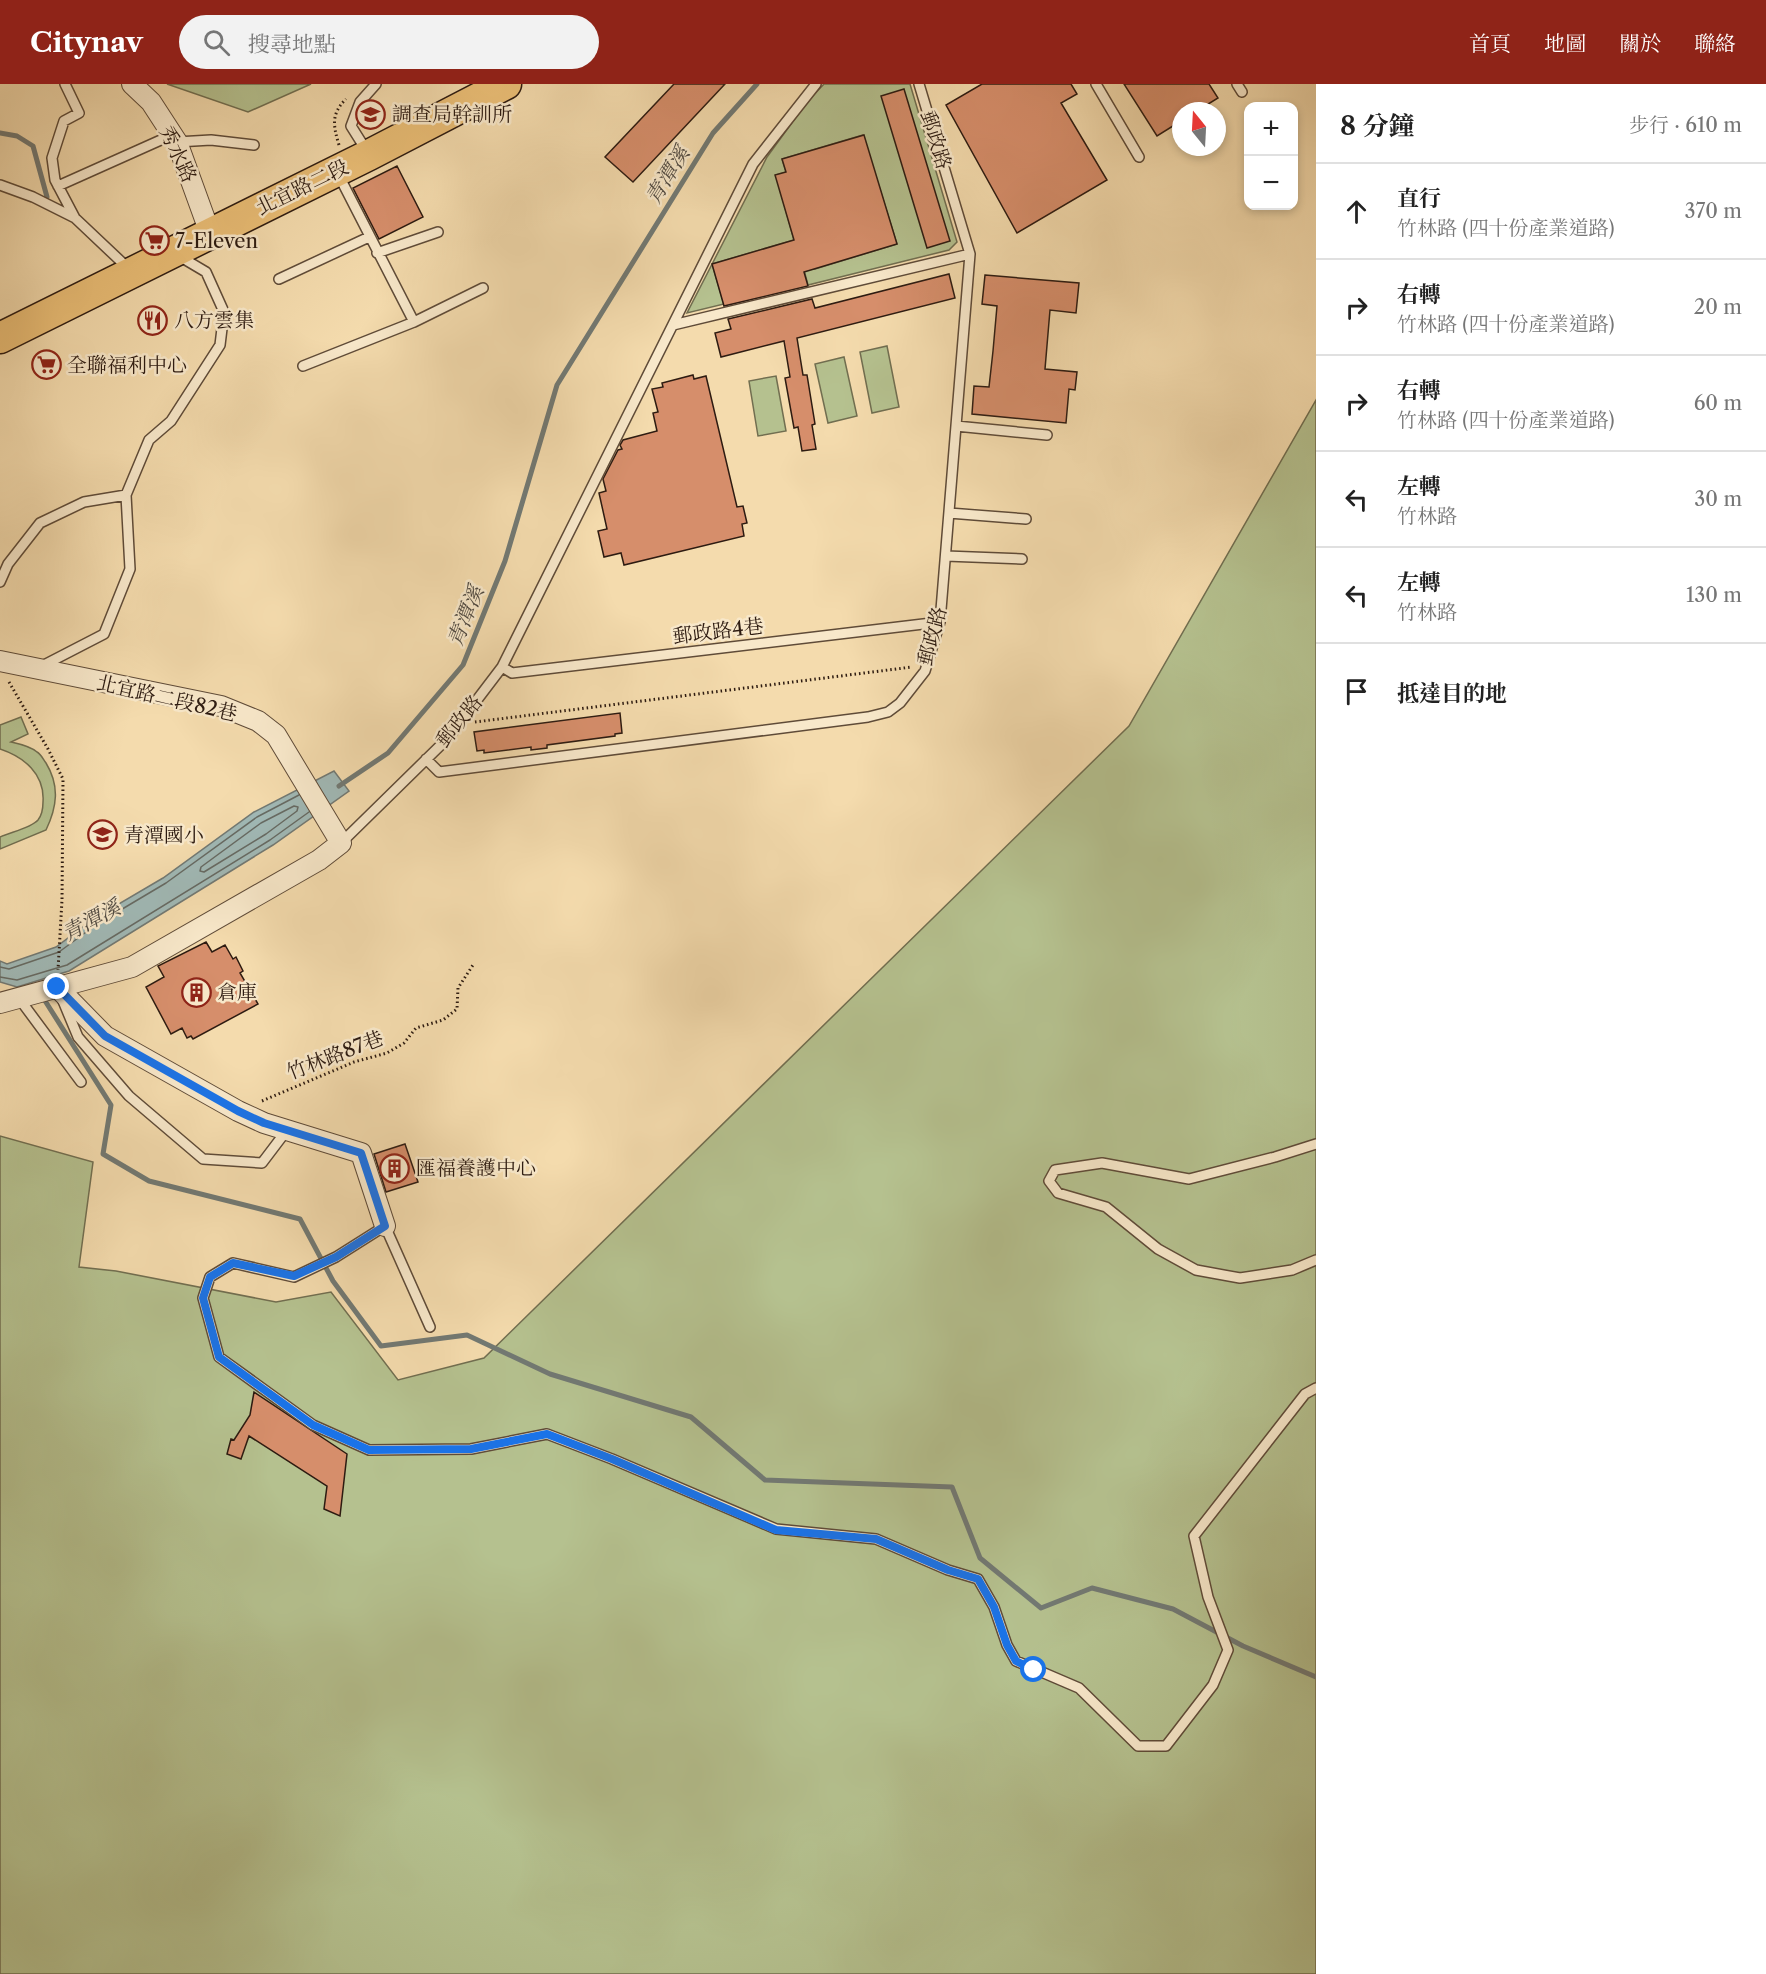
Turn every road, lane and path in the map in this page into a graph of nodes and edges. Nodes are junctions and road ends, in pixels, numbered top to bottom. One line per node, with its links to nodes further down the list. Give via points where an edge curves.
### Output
1 (65, 84): 14 (lane, via 79,113 64,121 52,158)
2 (132, 84): 8 (street, 秀水路, via 151,102)
3 (376, 84): 10 (lane, via 360,102 351,126)
4 (506, 84): 10 (main road, 北宜路二段)
5 (816, 84): 26 (lane, 郵政路, via 753,164)
6 (919, 84): 21 (lane, 郵政路)
7 (1096, 84): 11 (lane)
8 (175, 138): 9 (lane); 14 (lane); 17 (street, 秀水路)
9 (254, 145)
10 (369, 155): 12 (main road, 北宜路二段)
11 (1139, 157)
12 (336, 170): 17 (main road, 北宜路二段); 18 (lane)
13 (0, 185): 15 (lane)
14 (57, 186): 15 (lane)
15 (75, 218): 22 (lane)
16 (438, 232): 20 (lane)
17 (210, 233): 19 (main road, 北宜路二段)
18 (369, 237): 20 (lane); 23 (lane)
19 (172, 252): 22 (main road, 北宜路二段); 31 (lane, via 206,272 224,312 220,345 171,421 149,440)
20 (377, 253): 25 (lane)
21 (970, 254): 26 (lane); 29 (lane, 郵政路)
22 (131, 272): 27 (main road, 北宜路二段)
23 (279, 279)
24 (483, 288): 25 (lane)
25 (414, 322): 28 (lane)
26 (672, 325): 39 (lane, 郵政路)
27 (0, 338)
28 (303, 366)
29 (956, 426): 30 (lane); 32 (lane, 郵政路)
30 (1047, 435)
31 (126, 495): 36 (lane, via 84,502 40,523 8,564); 40 (lane, via 130,569 104,634)
32 (949, 513): 33 (lane); 34 (lane, 郵政路)
33 (1026, 519)
34 (946, 556): 35 (lane); 37 (lane, 郵政路)
35 (1022, 559)
36 (0, 582)
37 (940, 622): 39 (lane, 郵政路4巷, via 512,674); 41 (lane, 郵政路)
38 (0, 661): 40 (street, 北宜路二段82巷)
39 (502, 667): 43 (lane, 郵政路)
40 (38, 669): 45 (street, 北宜路二段82巷, via 221,706 258,721 276,735)
41 (925, 671): 43 (path, via 912,667 469,723); 44 (lane, 郵政路, via 900,704 868,717 439,772)
42 (10, 683): 47 (path, via 63,779)
43 (463, 718): 44 (lane, 郵政路)
44 (426, 759): 45 (lane, 郵政路)
45 (340, 843): 47 (street, 郵政路, via 319,860 132,967)
46 (473, 965): 50 (path, 竹林路87巷, via 459,988 457,1009 443,1020 416,1028 404,1043 387,1053 354,1062)
47 (57, 987): 48 (street, 郵政路); 50 (street, via 105,1036); 51 (lane, via 78,1037 129,1096 203,1159 262,1163)
48 (9, 1000): 49 (lane)
49 (81, 1082)
50 (238, 1111): 51 (street)
51 (287, 1130): 53 (street, via 361,1153)
52 (1316, 1144): 54 (lane, via 1188,1179 1102,1163 1055,1170 1049,1181 1058,1193 1106,1207 1158,1249 1196,1270 1240,1278 1292,1270)
53 (385, 1226): 55 (lane); 56 (lane, via 336,1257 294,1276 233,1263 210,1277 203,1298 219,1357 313,1425 369,1450 471,1449 547,1434 776,1530 876,1539 978,1579 1016,1661 1079,1688 1138,1746 1166,1746 1214,1685 1228,1650 1208,1597 1194,1536 1305,1394)
54 (1316, 1260)
55 (430, 1327)
56 (1316, 1388)

